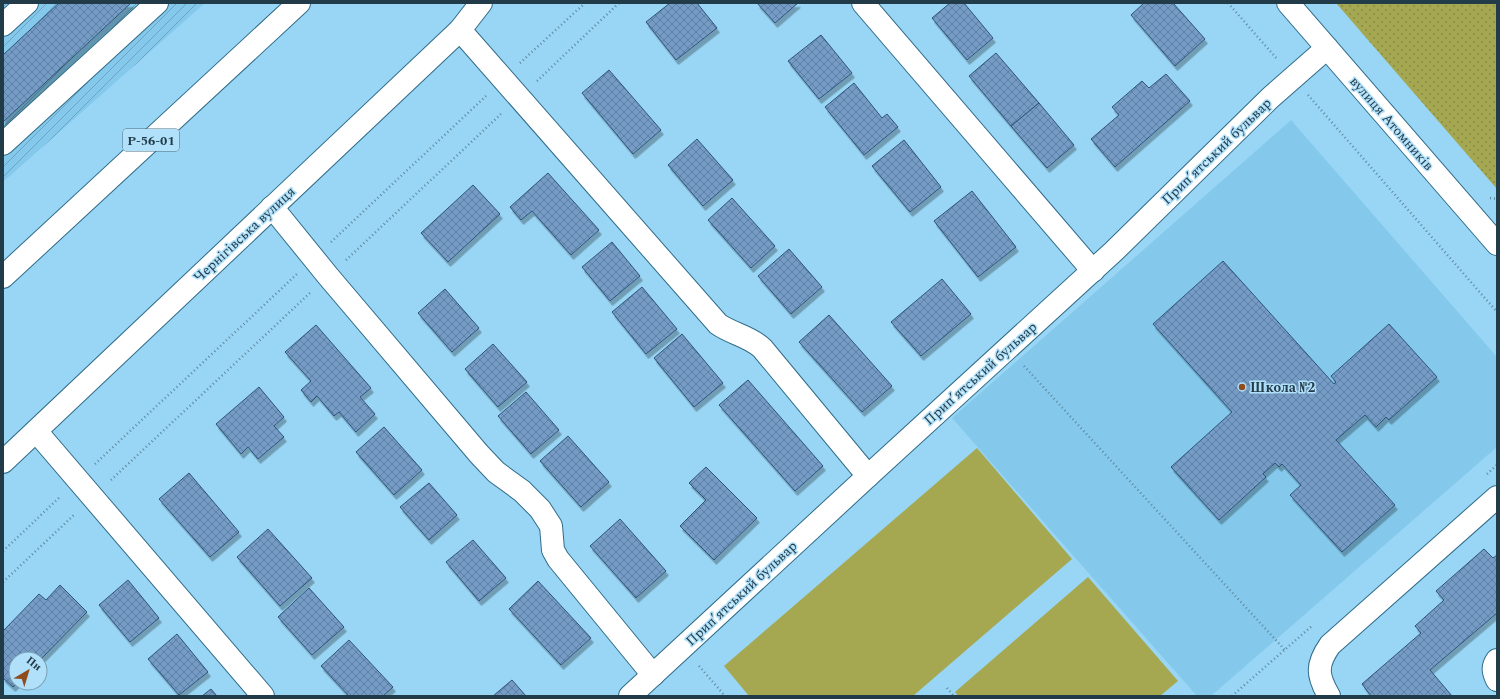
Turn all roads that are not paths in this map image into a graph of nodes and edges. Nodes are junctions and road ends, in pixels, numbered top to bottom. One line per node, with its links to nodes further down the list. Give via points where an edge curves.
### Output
1 (27, 3): 7 (street)
2 (157, 3): 10 (street)
3 (299, 3): 14 (street, Р-56-01)
4 (481, 3): 8 (street, Чернігівська вулиця)
5 (863, 3): 13 (street)
6 (1288, 3): 9 (street, вулиця Атомників)
7 (3, 25)
8 (460, 30): 11 (street, Чернігівська вулиця); 17 (street, via 718,324 762,348)
9 (1327, 48): 12 (street, вулиця Атомників); 13 (street, Припʼятський бульвар, via 1292,77)
10 (3, 144)
11 (272, 207): 15 (street, Чернігівська вулиця); 20 (street, via 479,454 540,509 551,526 553,550 558,559)
12 (1497, 244)
13 (1093, 271): 17 (street, Припʼятський бульвар)
14 (3, 277)
15 (36, 431): 16 (street, Чернігівська вулиця); 22 (street)
16 (3, 462)
17 (868, 476): 20 (street, Припʼятський бульвар)
18 (1497, 497): 24 (street, via 1330,645 1322,657 1320,669 1322,682)
19 (1497, 660): 21 (street, via 1493,667)
20 (653, 674): 23 (street, Припʼятський бульвар)
21 (1497, 680)
22 (263, 696)
23 (630, 696)
24 (1329, 696)

